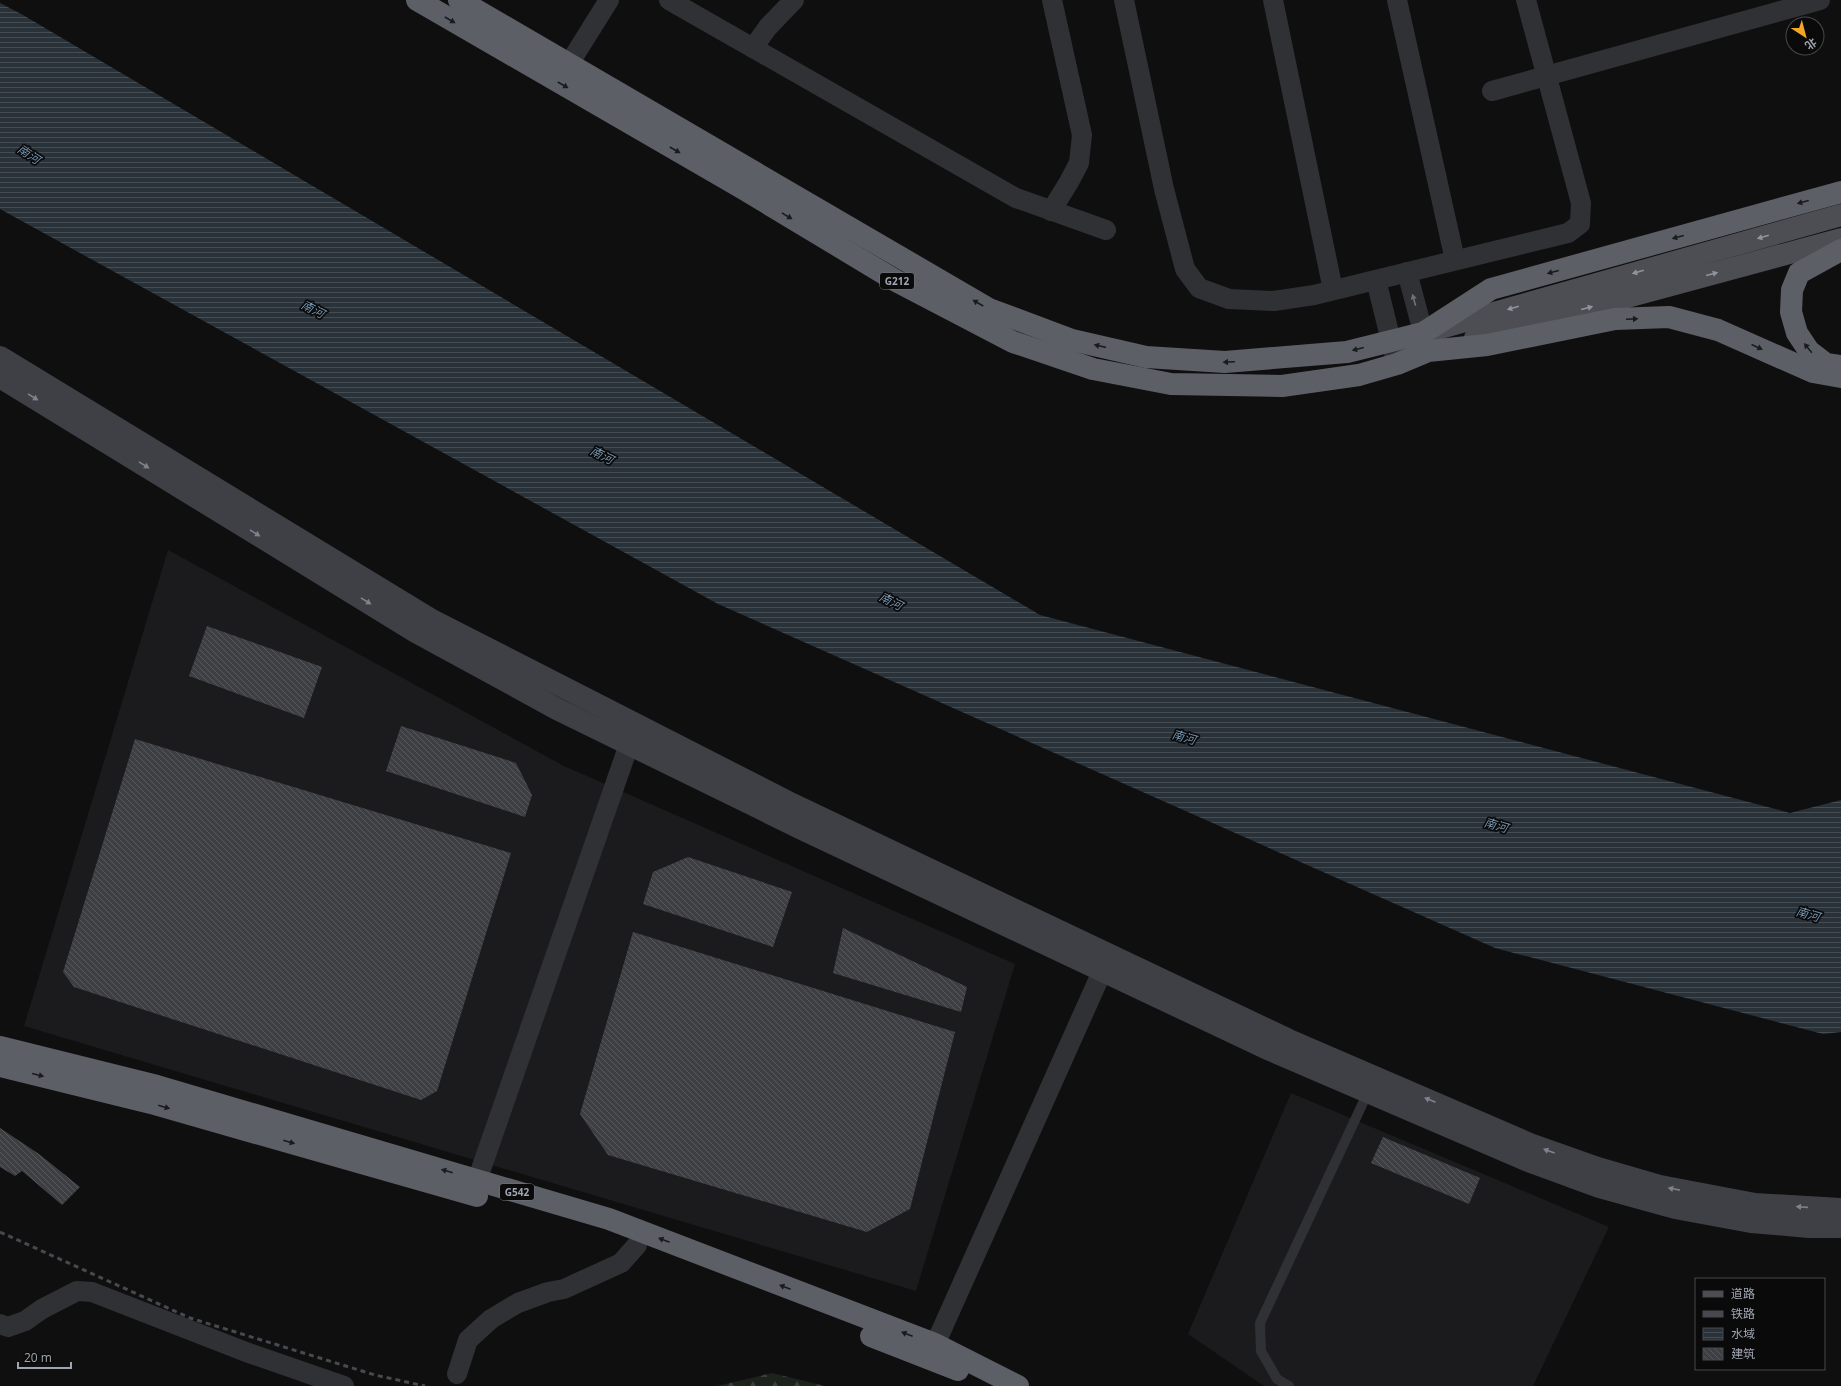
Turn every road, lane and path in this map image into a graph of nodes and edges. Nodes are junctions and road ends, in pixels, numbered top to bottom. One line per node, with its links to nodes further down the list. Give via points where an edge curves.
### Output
1 (417, 0): 29 (highway, G212, one-way to 29, via 742,188 898,282 1013,342 1093,369 1171,384 1282,386 1359,375)
2 (459, 0): 13 (highway, G212)
3 (609, 0): 13 (street)
4 (669, 0): 12 (street)
5 (794, 0): 12 (street, via 768,27)
6 (1052, 0): 17 (street, via 1082,135 1079,163)
7 (1124, 0): 25 (street, via 1164,189 1185,269 1189,275 1199,288 1229,299 1274,301)
8 (1273, 0): 25 (street)
9 (1397, 0): 22 (street)
10 (1526, 0): 14 (street)
11 (1820, 0): 14 (street)
12 (753, 48): 17 (street, via 1016,198)
13 (569, 64): 26 (highway, G212, one-way to 13, via 1347,352 1226,362 1146,357 1072,340 989,309)
14 (1547, 76): 15 (street); 22 (street, via 1581,202 1580,224 1568,233)
15 (1492, 91)
16 (1841, 192): 27 (highway, one-way to 27, via 1492,289)
17 (1051, 211): 19 (street)
18 (1841, 215): 27 (main road, one-way to 27)
19 (1106, 230)
20 (1841, 239): 27 (main road, one-way to 20)
21 (1841, 250): 30 (highway, one-way to 21, via 1826,364 1809,351 1797,333 1791,312 1792,290 1799,273)
22 (1455, 260): 23 (street)
23 (1407, 272): 24 (street); 27 (street, one-way to 23)
24 (1376, 280): 25 (street); 26 (street)
25 (1333, 290)
26 (1391, 341): 27 (highway, G212); 29 (street)
27 (1425, 342): 29 (highway, G212); 32 (highway, one-way to 32, via 1487,345 1615,319 1669,318 1718,330 1813,372)
28 (0, 357): 33 (street, via 430,619)
29 (1397, 364)
30 (1841, 366)
31 (0, 377): 33 (street, one-way to 33, via 416,632 557,708)
32 (1841, 377)
33 (633, 734): 34 (street, via 792,804); 38 (street)
34 (1106, 962): 37 (street, via 1289,1040); 43 (street)
35 (0, 1047): 38 (highway, G542, one-way to 35, via 157,1086)
36 (0, 1066): 38 (highway, G542, one-way to 38)
37 (1371, 1084): 39 (street, one-way to 37, via 1755,1204 1660,1186 1598,1168); 40 (street, via 1528,1161 1599,1187 1675,1208 1751,1222); 48 (lane, via 1260,1324 1261,1351 1277,1379)
38 (475, 1188): 41 (highway, G542); 43 (highway, G542, one-way to 38, via 609,1219)
39 (1841, 1209)
40 (1841, 1227)
41 (637, 1245): 43 (highway, G542); 44 (street, via 621,1263 564,1289 518,1303 491,1319 468,1340)
42 (0, 1324): 45 (street, via 8,1327 25,1321 77,1291 92,1292 246,1352)
43 (932, 1352): 46 (highway, G542); 47 (highway, G542)
44 (457, 1374)
45 (344, 1386)
46 (1004, 1386)
47 (1018, 1386)
48 (1289, 1386)

